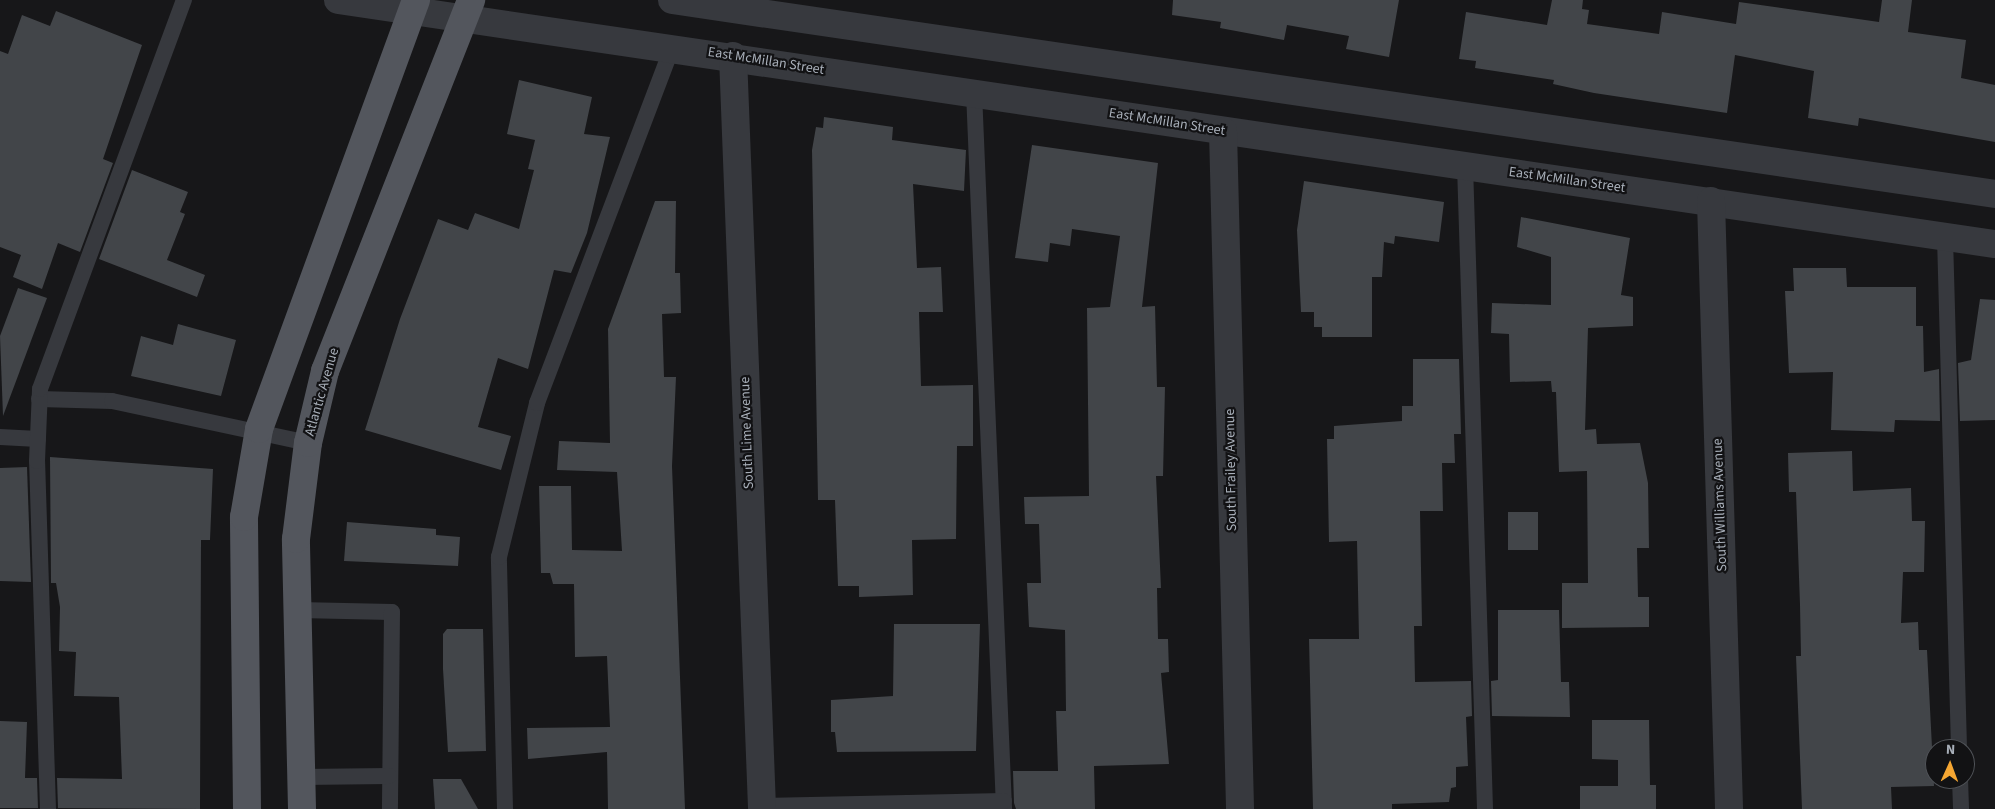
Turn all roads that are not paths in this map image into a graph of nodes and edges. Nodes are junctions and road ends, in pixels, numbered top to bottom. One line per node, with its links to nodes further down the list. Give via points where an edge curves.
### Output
1 (184, 0): 16 (lane)
2 (338, 0): 5 (street, East McMillan Street)
3 (672, 0): 4 (street)
4 (714, 3): 12 (street)
5 (414, 6): 6 (street, East McMillan Street); 17 (main road)
6 (467, 9): 7 (street, East McMillan Street); 20 (main road, Atlantic Avenue, via 325,371)
7 (672, 47): 8 (street, East McMillan Street); 32 (lane, via 537,403 499,557)
8 (732, 56): 9 (street, East McMillan Street); 27 (street, South Lime Avenue)
9 (974, 92): 10 (street, East McMillan Street); 26 (lane)
10 (1223, 131): 11 (street, East McMillan Street); 33 (street, South Frailey Avenue)
11 (1465, 165): 13 (street, East McMillan Street); 34 (lane)
12 (1995, 194)
13 (1711, 201): 14 (street, East McMillan Street); 35 (street, South Williams Avenue)
14 (1945, 237): 15 (street, East McMillan Street); 22 (lane)
15 (1995, 244)
16 (39, 399): 17 (lane, via 112,401); 19 (lane)
17 (259, 429): 20 (lane); 29 (main road, via 244,517)
18 (0, 437): 19 (lane)
19 (38, 440): 28 (lane)
20 (308, 443): 21 (main road, Atlantic Avenue, via 296,539)
21 (298, 610): 23 (lane, via 392,612); 24 (main road, Atlantic Avenue)
22 (1960, 739)
23 (389, 776): 24 (lane); 31 (lane)
24 (302, 777): 30 (main road, Atlantic Avenue)
25 (1960, 789): 36 (lane)
26 (1004, 805): 27 (lane)
27 (762, 808)
28 (48, 809)
29 (247, 809)
30 (302, 809)
31 (390, 809)
32 (504, 809)
33 (1240, 809)
34 (1485, 809)
35 (1729, 809)
36 (1961, 809)

